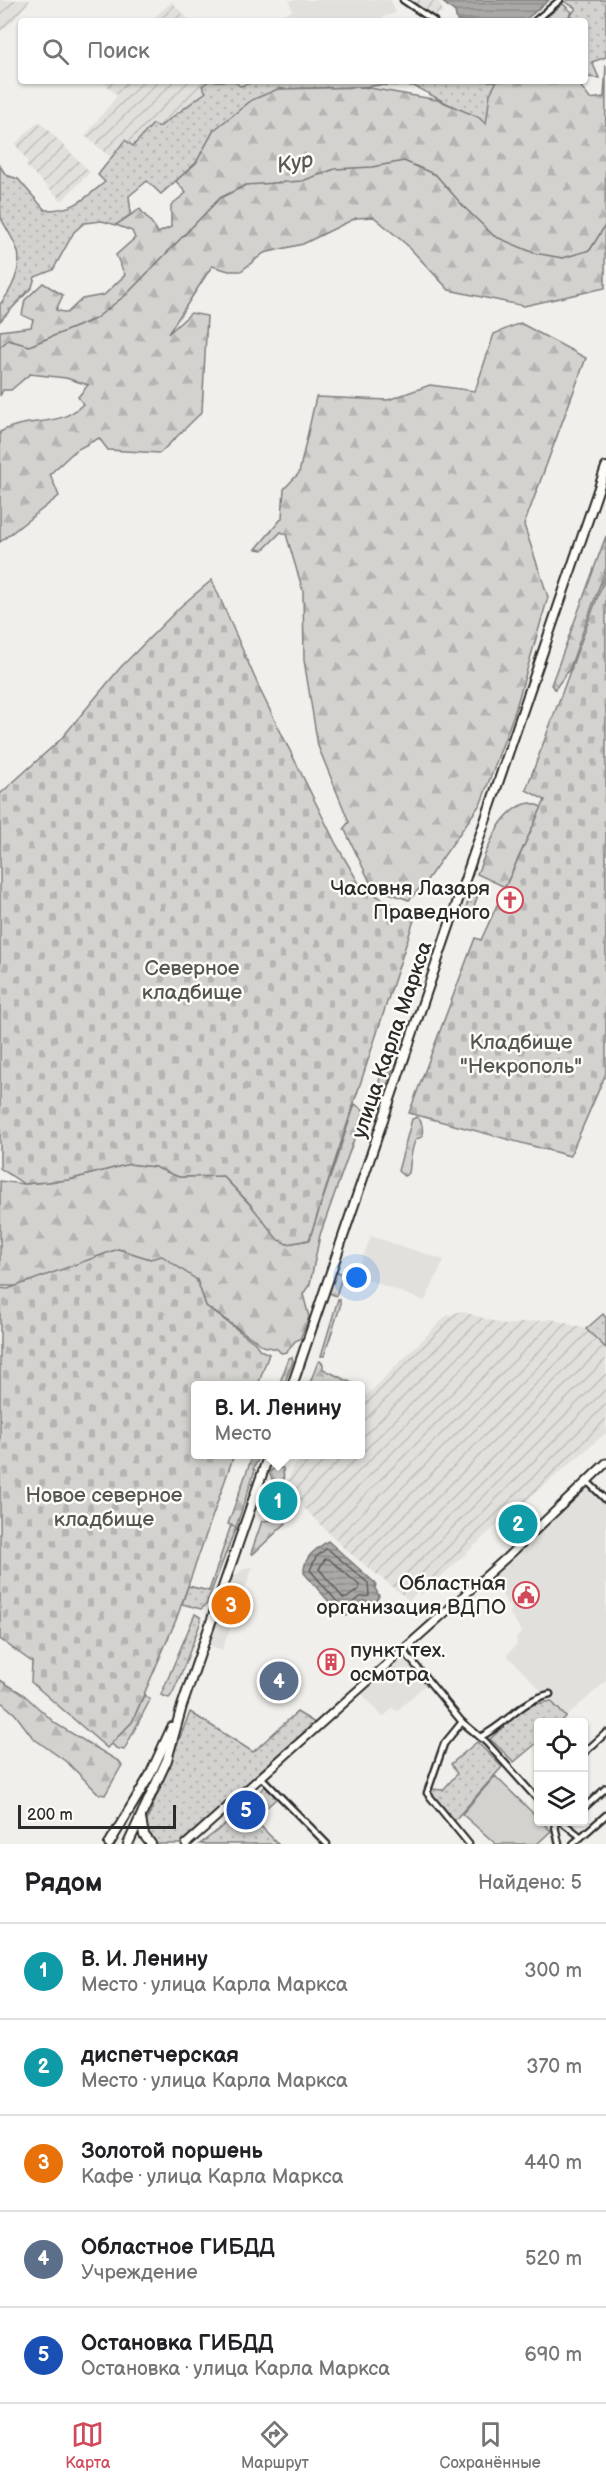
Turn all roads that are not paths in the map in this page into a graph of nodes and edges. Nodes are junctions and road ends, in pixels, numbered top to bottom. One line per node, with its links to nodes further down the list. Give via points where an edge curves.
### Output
1 (403, 0): 3 (street)
2 (560, 0): 4 (street)
3 (430, 18)
4 (539, 18)
5 (606, 467): 6 (main road, улица Карла Маркса)
6 (294, 1381)
7 (267, 1459): 13 (main road)
8 (606, 1463): 9 (main road)
9 (587, 1481): 10 (street); 11 (main road)
10 (606, 1500)
11 (403, 1650): 14 (street); 18 (main road)
12 (550, 1694): 16 (street, via 526,1702)
13 (182, 1706): 23 (main road, via 167,1760); 28 (main road, via 150,1775)
14 (462, 1722): 16 (street); 27 (street, via 444,1744 427,1793)
15 (606, 1733): 17 (street)
16 (480, 1737): 20 (street)
17 (588, 1749)
18 (261, 1777): 31 (main road); 32 (street)
19 (606, 1788): 21 (street)
20 (534, 1794)
21 (588, 1804)
22 (606, 1815): 26 (street)
23 (141, 1818): 29 (main road); 30 (main road, via 144,1835)
24 (555, 1826): 33 (street)
25 (569, 1826): 26 (street)
26 (581, 1837): 34 (street)
27 (469, 1843)
28 (109, 1844)
29 (128, 1844)
30 (151, 1844)
31 (186, 1844)
32 (327, 1844)
33 (559, 1844)
34 (573, 1844)

